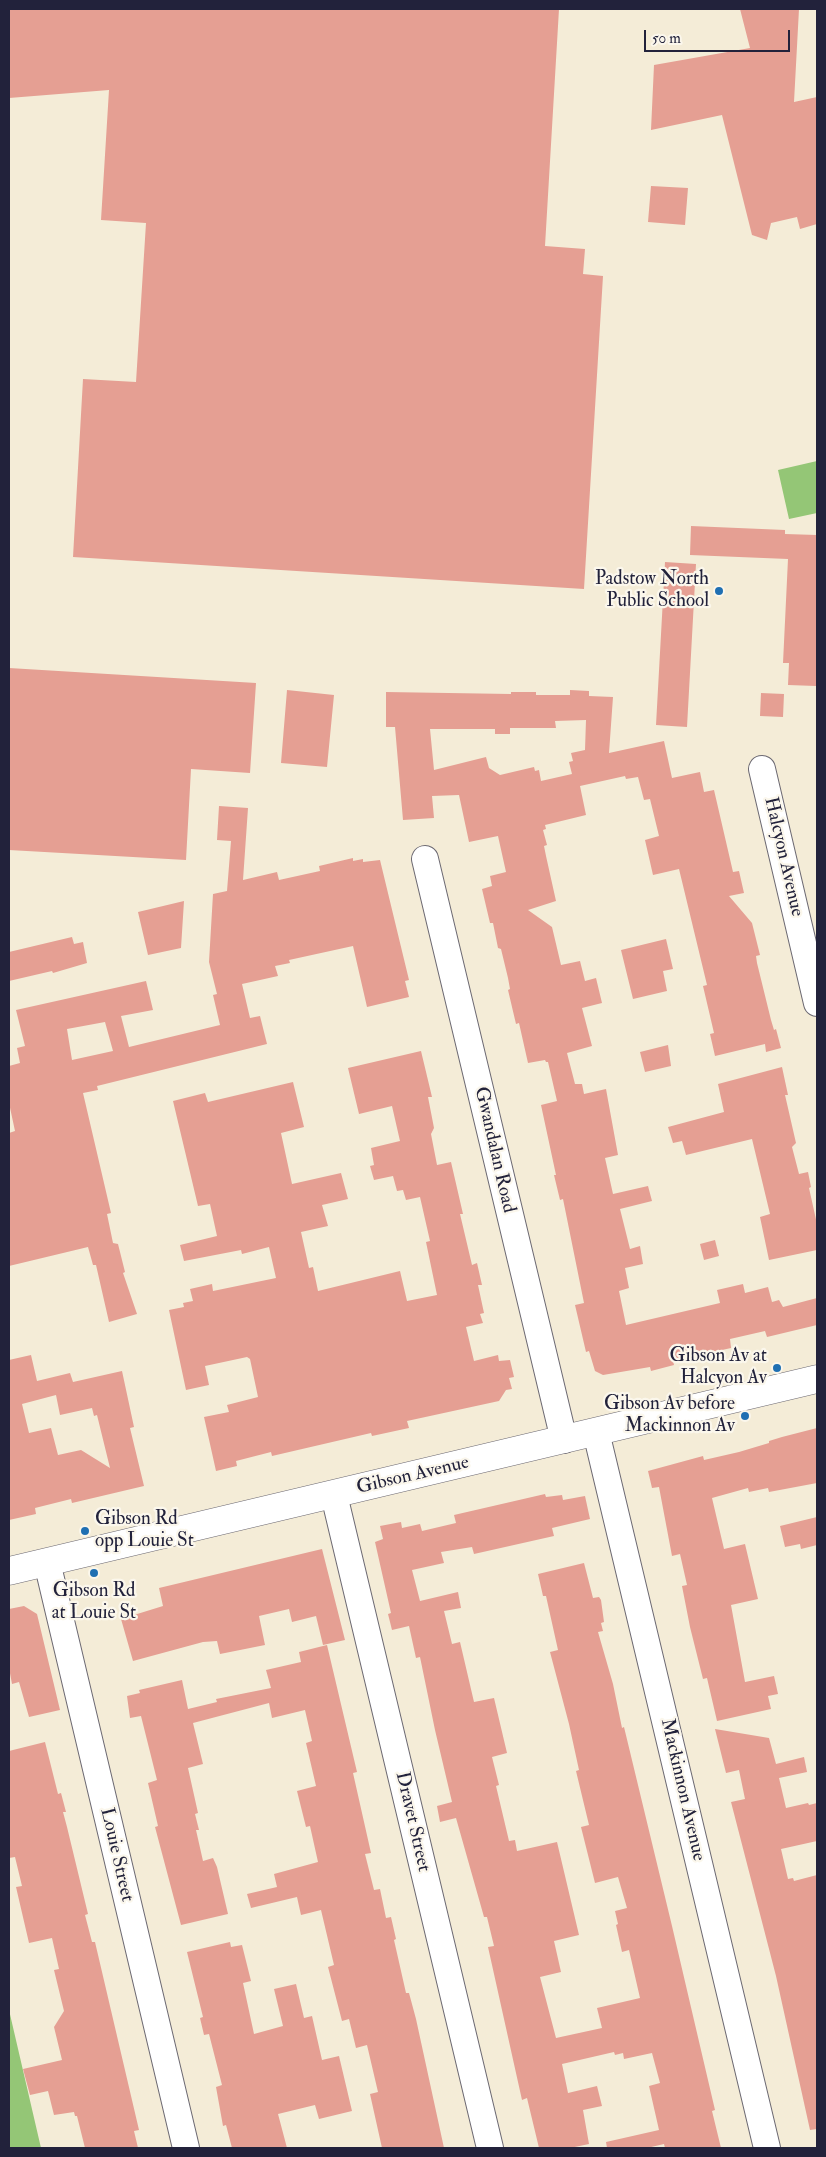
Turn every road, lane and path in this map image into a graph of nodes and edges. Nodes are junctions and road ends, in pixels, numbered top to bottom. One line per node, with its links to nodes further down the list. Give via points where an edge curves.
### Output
1 (762, 768): 3 (street, Halcyon Avenue)
2 (425, 859): 6 (street, Gwandalan Road)
3 (817, 1004)
4 (817, 1379): 5 (main road, Gibson Avenue)
5 (596, 1432): 6 (main road, Gibson Avenue); 12 (street, Mackinnon Avenue)
6 (564, 1440): 7 (main road, Gibson Avenue)
7 (334, 1495): 8 (main road, Gibson Avenue); 11 (street, Dravet Street)
8 (47, 1562): 9 (main road, Gibson Avenue); 10 (street, Louie Street)
9 (9, 1571)
10 (186, 2148)
11 (490, 2148)
12 (767, 2148)

